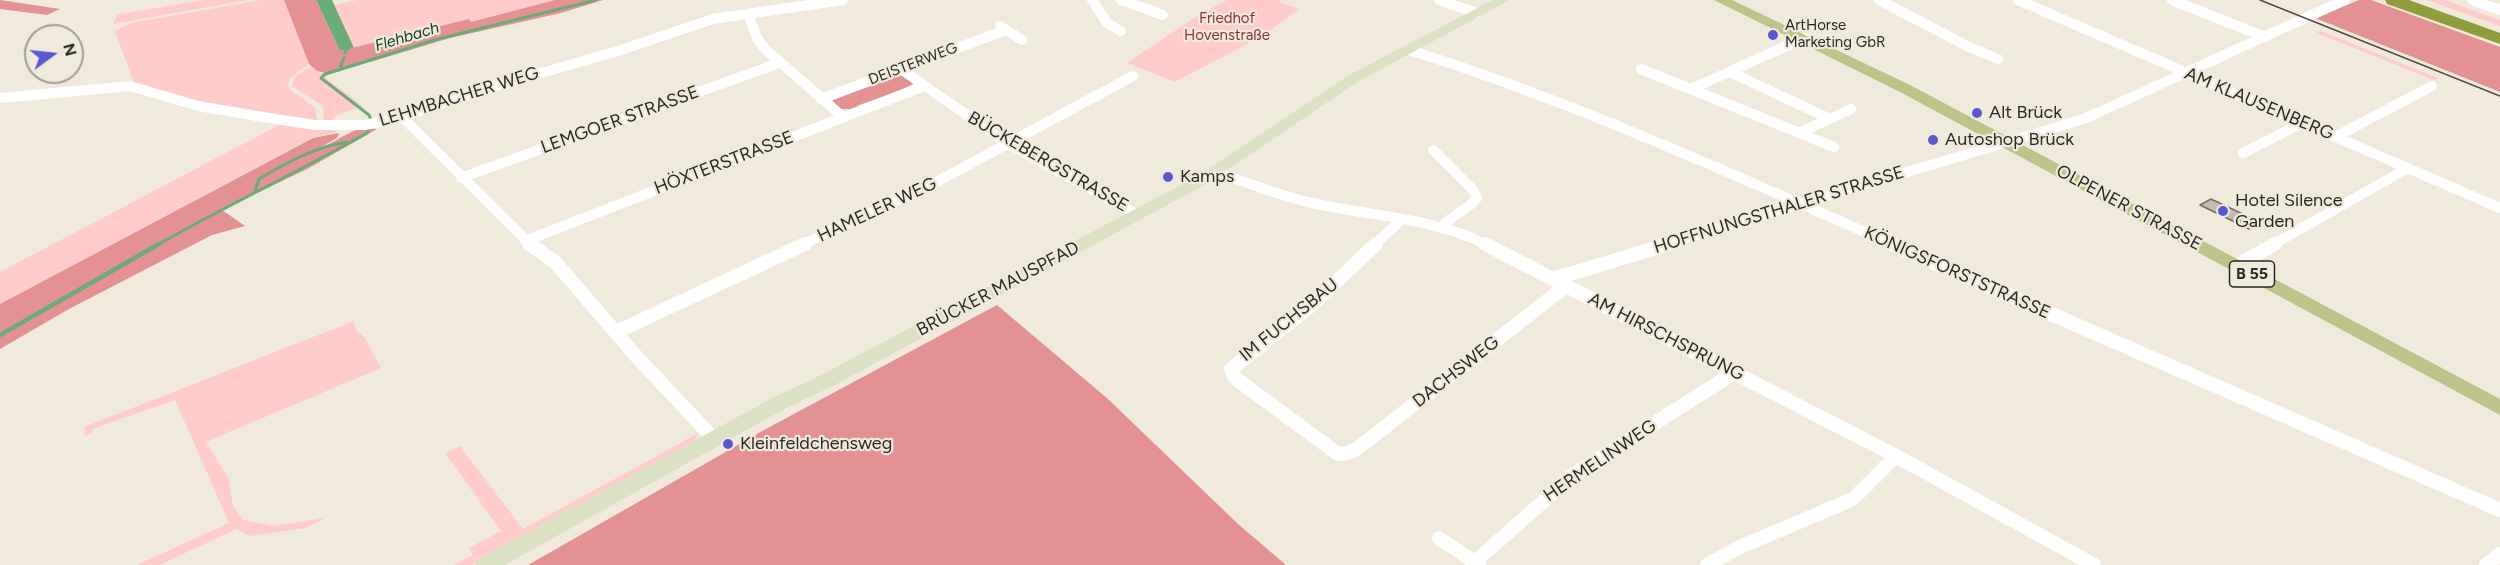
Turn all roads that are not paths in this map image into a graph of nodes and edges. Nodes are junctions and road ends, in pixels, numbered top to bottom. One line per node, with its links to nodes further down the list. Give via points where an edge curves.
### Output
1 (843, 0): 16 (street, LEHMBACHER WEG)
2 (1092, 0): 18 (street, via 1107,23)
3 (1121, 0): 17 (street)
4 (1439, 0): 15 (street)
5 (1503, 0): 15 (main road, BRÜCKER MAUSPFAD)
6 (1721, 0): 21 (main road, OLPENER STRASSE / B 55)
7 (1878, 0): 25 (street)
8 (2018, 0): 30 (street, AM KLAUSENBERG)
9 (2172, 0): 20 (street)
10 (2345, 0): 20 (street, HOFFNUNGSTHALER STRASSE)
11 (2393, 0): 22 (highway)
12 (2412, 0): 19 (highway)
13 (2472, 0): 14 (street)
14 (2500, 10)
15 (1477, 13): 24 (main road, BRÜCKER MAUSPFAD)
16 (748, 14): 26 (street, via 757,38); 39 (street, LEHMBACHER WEG, via 713,19)
17 (1163, 15)
18 (1121, 31)
19 (2500, 32)
20 (2265, 37): 30 (street, HOFFNUNGSTHALER STRASSE)
21 (1804, 38): 29 (street); 44 (main road, OLPENER STRASSE / B 55)
22 (2500, 39)
23 (1022, 40): 28 (street, DEISTERWEG, via 1002,28)
24 (1409, 50): 50 (main road, BRÜCKER MAUSPFAD, via 1353,78); 52 (street, KÖNIGSFORSTSTRASSE, via 1543,94)
25 (1998, 59)
26 (779, 63): 36 (street); 51 (street, LEMGOER STRASSE)
27 (1641, 69): 34 (street)
28 (902, 70): 32 (street, BÜCKEBERGSTRASSE); 36 (street, DEISTERWEG)
29 (1730, 72): 34 (street); 40 (street)
30 (2184, 72): 41 (street, AM KLAUSENBERG); 44 (street, HOFFNUNGSTHALER STRASSE, via 2096,115)
31 (1133, 76): 45 (street, HAMELER WEG)
32 (924, 86): 38 (street, HÖXTERSTRASSE); 45 (street, BÜCKEBERGSTRASSE)
33 (2432, 86): 43 (street)
34 (1691, 89): 42 (street)
35 (0, 98): 39 (street, LEHMBACHER WEG, via 130,86 198,106 315,125 370,124)
36 (821, 99): 38 (street)
37 (1851, 109): 40 (street)
38 (842, 116): 57 (street, HÖXTERSTRASSE)
39 (402, 117): 51 (street)
40 (1830, 119): 42 (street)
41 (2302, 123): 43 (street, AM KLAUSENBERG); 48 (street)
42 (1799, 133): 46 (street)
43 (2335, 137): 49 (street, AM KLAUSENBERG)
44 (2004, 142): 52 (street, HOFFNUNGSTHALER STRASSE); 58 (main road, OLPENER STRASSE / B 55)
45 (1009, 144): 54 (street, BÜCKEBERGSTRASSE); 61 (street, HAMELER WEG, via 931,185)
46 (1834, 147)
47 (1433, 150): 56 (street, via 1477,198 1447,217)
48 (2243, 153)
49 (2408, 168): 53 (street, AM KLAUSENBERG); 58 (street)
50 (1216, 172): 54 (main road, BRÜCKER MAUSPFAD); 55 (street, AM HIRSCHSPRUNG, via 1307,202)
51 (460, 178): 57 (street)
52 (1798, 204): 59 (street, HOFFNUNGSTHALER STRASSE); 67 (street, KÖNIGSFORSTSTRASSE)
53 (2500, 208)
54 (1136, 214): 64 (main road, BRÜCKER MAUSPFAD)
55 (1400, 221): 56 (street, AM HIRSCHSPRUNG); 65 (street, IM FUCHSBAU, via 1314,303 1231,369 1235,378 1327,448)
56 (1441, 228): 59 (street, AM HIRSCHSPRUNG, via 1471,237)
57 (525, 241): 61 (street, via 555,262)
58 (2236, 266): 63 (main road, OLPENER STRASSE / B 55)
59 (1553, 279): 60 (street, AM HIRSCHSPRUNG)
60 (1566, 286): 62 (street, AM HIRSCHSPRUNG); 65 (street, DACHSWEG, via 1358,448)
61 (616, 332): 64 (street)
62 (1734, 373): 66 (street, AM HIRSCHSPRUNG); 70 (street, HERMELINWEG, via 1573,475)
63 (2500, 408)
64 (714, 439): 71 (main road, BRÜCKER MAUSPFAD)
65 (1344, 454)
66 (1896, 456): 72 (street, via 1852,499); 73 (street, AM HIRSCHSPRUNG)
67 (2500, 510)
68 (1439, 538): 70 (street, HERMELINWEG)
69 (2500, 554): 74 (street)
70 (1477, 564)
71 (486, 565)
72 (1707, 565)
73 (2094, 565)
74 (2486, 565)

